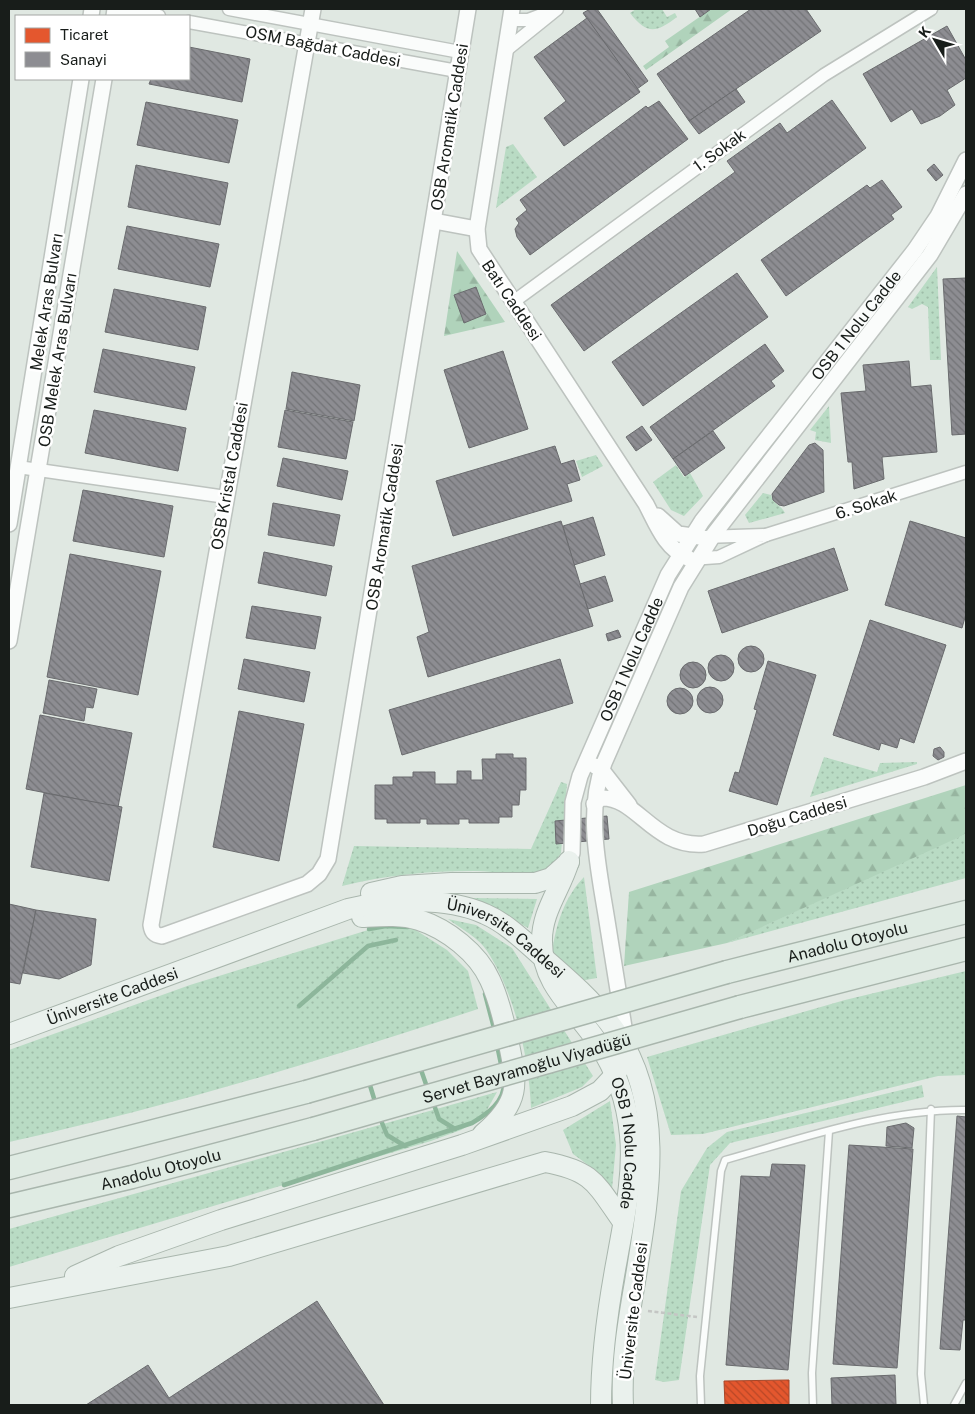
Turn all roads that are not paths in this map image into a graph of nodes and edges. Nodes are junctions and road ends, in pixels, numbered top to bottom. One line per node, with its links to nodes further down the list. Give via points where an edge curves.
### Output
1 (116, 9): 8 (street)
2 (229, 9): 10 (street, OSM Bağdat Caddesi)
3 (313, 9): 10 (street, OSB Kristal Caddesi)
4 (468, 9): 13 (street, OSB Aromatik Caddesi)
5 (558, 9): 7 (street, via 528,20); 12 (street)
6 (932, 9): 21 (street, 1. Sokak, via 817,79)
7 (511, 14): 12 (street, Batı Caddesi)
8 (153, 15)
9 (190, 22): 11 (street, OSM Bağdat Caddesi)
10 (310, 25): 11 (street, OSB Kristal Caddesi); 13 (street, OSM Bağdat Caddesi)
11 (307, 42): 14 (street, OSM Bağdat Caddesi); 25 (street, OSB Kristal Caddesi)
12 (505, 51): 20 (street, Batı Caddesi)
13 (460, 52): 14 (street, OSB Aromatik Caddesi)
14 (457, 71): 19 (street, OSB Aromatik Caddesi)
15 (81, 80): 22 (street, Melek Aras Bulvarı)
16 (104, 80): 23 (street, OSB Melek Aras Bulvarı)
17 (966, 160): 29 (street, OSB 1 Nolu Cadde, via 933,223 903,266)
18 (966, 194): 29 (street, OSB 1 Nolu Cadde, via 930,255)
19 (434, 221): 20 (street); 40 (street, OSB Aromatik Caddesi, via 328,859 319,874 307,884)
20 (477, 229): 21 (street, Batı Caddesi, via 482,256)
21 (513, 302): 26 (street, Batı Caddesi)
22 (18, 468): 23 (street); 27 (street, Melek Aras Bulvarı)
23 (39, 469): 25 (street); 31 (street, OSB Melek Aras Bulvarı)
24 (966, 472): 28 (street, 6. Sokak)
25 (226, 497): 40 (street, OSB Kristal Caddesi, via 150,925 151,931)
26 (646, 504): 29 (street, Batı Caddesi, via 674,531); 30 (street, Batı Caddesi, via 666,541)
27 (9, 524)
28 (766, 535): 29 (street, 6. Sokak); 30 (street, 6. Sokak, via 719,557)
29 (701, 537): 30 (street, OSB 1 Nolu Cadde)
30 (688, 558): 33 (street, OSB 1 Nolu Cadde, via 661,590); 34 (street, OSB 1 Nolu Cadde, via 681,587)
31 (9, 641)
32 (966, 761): 36 (street, Doğu Caddesi, via 924,777 704,844 687,844 668,837)
33 (583, 769): 34 (street, via 593,765); 37 (street, OSB 1 Nolu Cadde, via 573,802)
34 (601, 769): 35 (street, OSB 1 Nolu Cadde); 36 (street, Doğu Caddesi)
35 (594, 804): 36 (street, Doğu Caddesi, via 601,798 610,798); 44 (street, OSB 1 Nolu Cadde, via 597,854)
36 (632, 810)
37 (570, 861): 39 (main road, via 551,878 535,883 402,886 364,895); 42 (main road, OSB 1 Nolu Cadde, via 549,905 542,942)
38 (966, 912): 51 (highway, Anadolu Otoyolu, bridge, via 727,972 306,1092)
39 (310, 922): 42 (main road, Üniversite Caddesi, via 375,903 438,903 485,913); 43 (main road, Üniversite Caddesi); 50 (main road, via 376,916 418,920 454,939 479,964 490,980 503,1020 515,1090 510,1106)
40 (162, 936)
41 (966, 949): 48 (highway, Servet Bayramoğlu Viyadüğü, bridge, via 740,1007)
42 (543, 958): 44 (main road, Üniversite Caddesi, via 596,1008); 45 (main road, OSB 1 Nolu Cadde, via 559,995 597,1041)
43 (9, 1034)
44 (628, 1052): 45 (main road); 58 (main road, Üniversite Caddesi, via 643,1097 650,1150 650,1182 625,1349)
45 (615, 1075): 50 (main road, via 589,1098); 53 (main road, OSB 1 Nolu Cadde, via 630,1135 630,1168)
46 (932, 1109): 47 (lane); 49 (lane); 61 (lane, via 921,1374)
47 (966, 1110)
48 (313, 1129): 52 (highway, Anadolu Otoyolu)
49 (829, 1131): 59 (lane, via 725,1160 721,1171 700,1376); 60 (lane, via 812,1372)
50 (476, 1140): 54 (main road, via 221,1220 119,1256)
51 (9, 1168)
52 (9, 1206)
53 (623, 1222): 54 (main road, via 593,1179 570,1167 546,1162 229,1256); 57 (main road, Üniversite Caddesi, via 605,1338)
54 (45, 1289): 55 (main road)
55 (9, 1298)
56 (966, 1383): 62 (lane)
57 (601, 1405)
58 (623, 1405)
59 (701, 1405)
60 (813, 1405)
61 (924, 1405)
62 (954, 1405)

